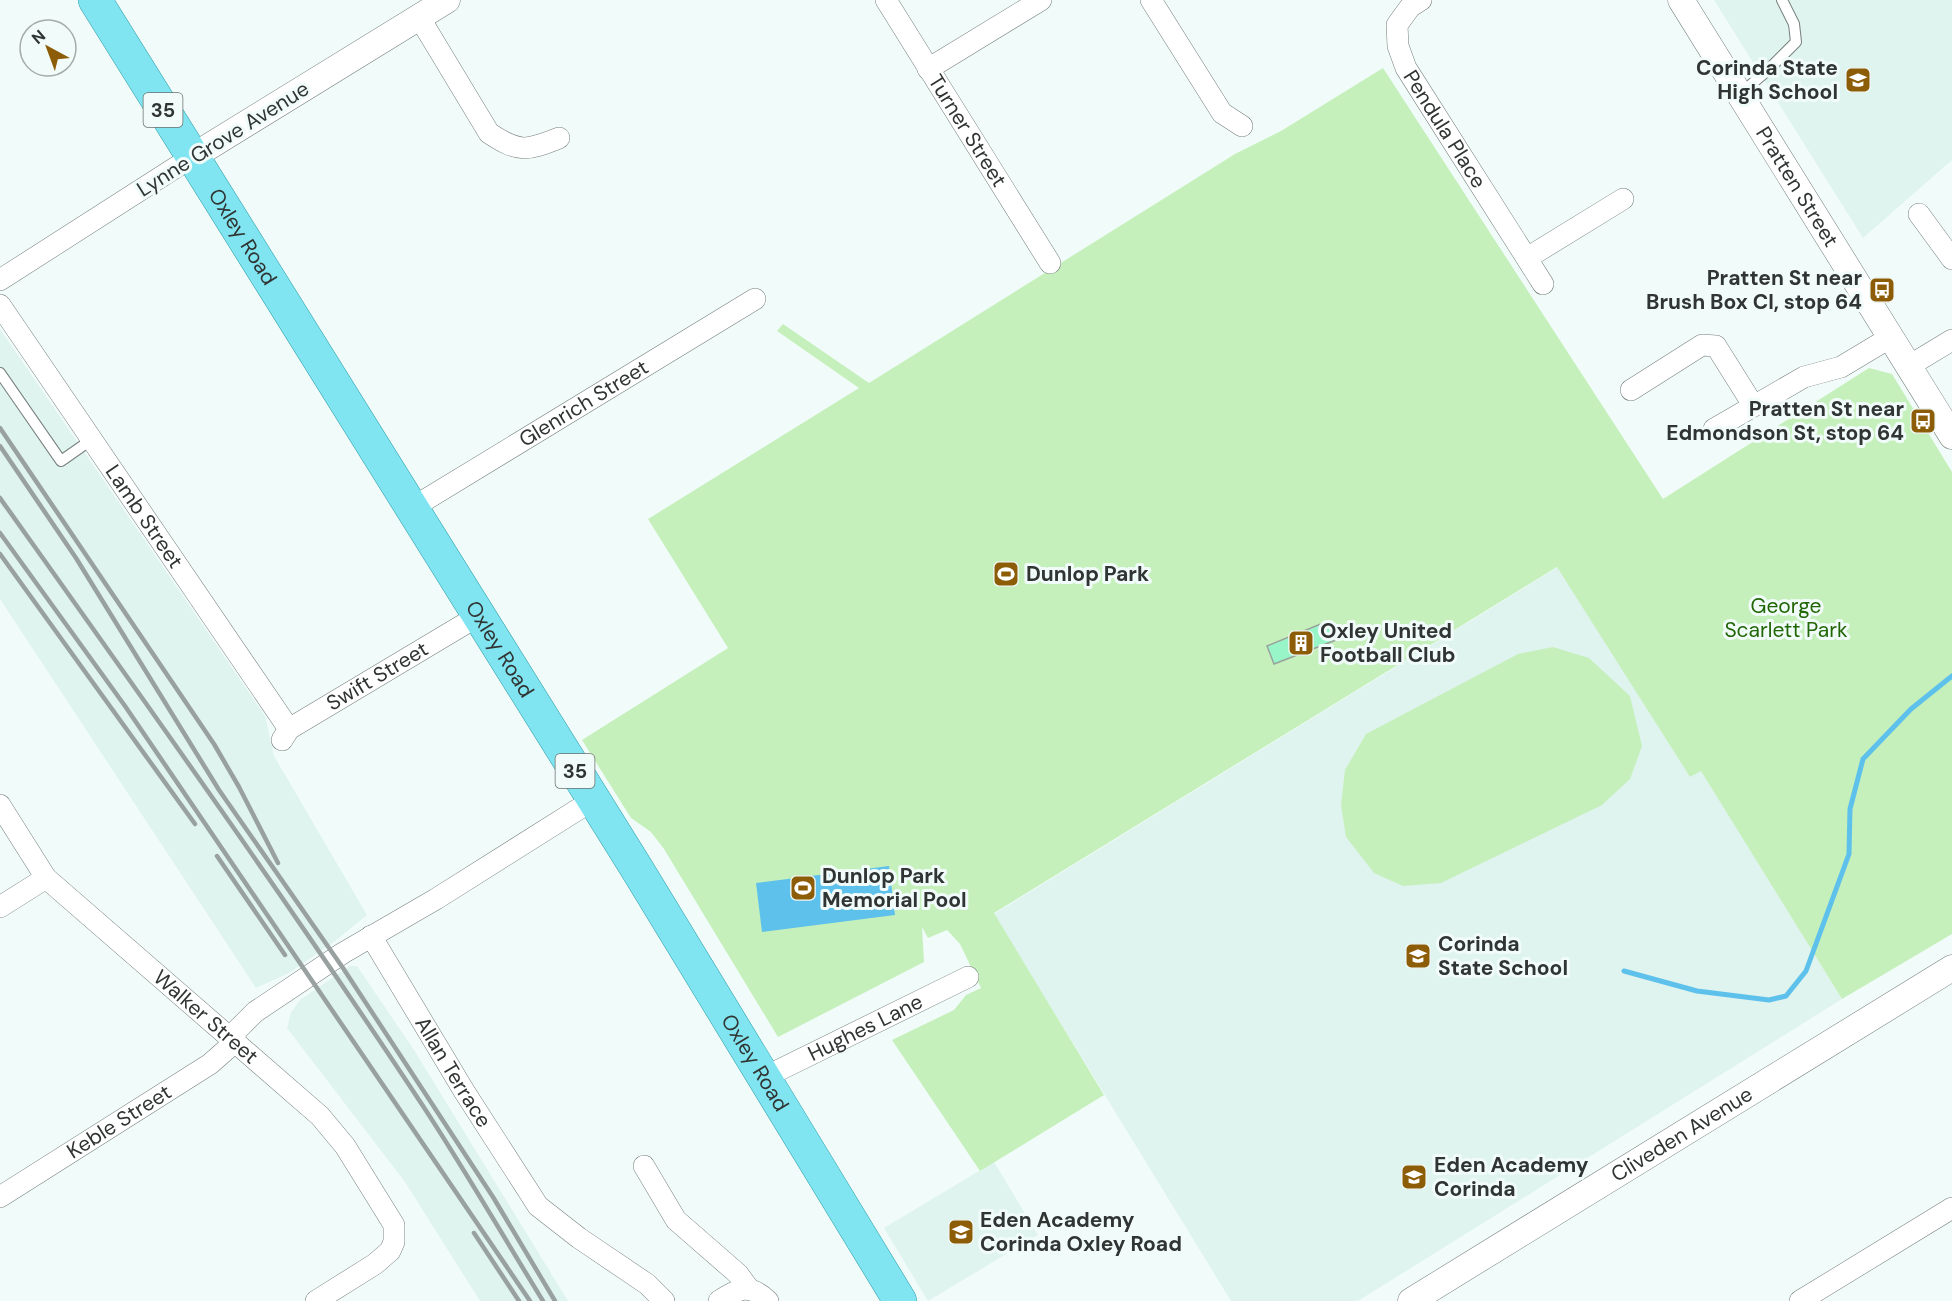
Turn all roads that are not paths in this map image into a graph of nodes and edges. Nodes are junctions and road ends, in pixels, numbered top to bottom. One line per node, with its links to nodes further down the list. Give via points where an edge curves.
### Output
1 (95, 0): 14 (main road, Oxley Road / 35)
2 (447, 0): 9 (street, Lynne Grove Avenue)
3 (886, 0): 10 (street, Turner Street)
4 (1041, 0): 10 (street)
5 (1151, 0): 12 (street, via 1222,113)
6 (1421, 0): 18 (street, Pendula Place, via 1410,7 1397,25 1398,46 1406,68)
7 (1681, 0): 11 (street, Pratten Street)
8 (1782, 0): 11 (lane, via 1794,24 1796,42)
9 (419, 17): 13 (street, via 489,133 507,145 532,149); 14 (street, Lynne Grove Avenue)
10 (928, 69): 19 (street, Turner Street)
11 (1740, 94): 24 (street, Pratten Street)
12 (1242, 126)
13 (559, 138)
14 (192, 157): 20 (street, Lynne Grove Avenue); 33 (main road, Oxley Road / 35)
15 (1623, 199): 18 (street)
16 (1919, 214): 17 (street)
17 (1950, 250)
18 (1527, 258): 21 (street, Pendula Place)
19 (1050, 263)
20 (0, 280)
21 (1543, 284)
22 (754, 298): 33 (street, Glenrich Street)
23 (0, 305): 32 (street, Lamb Street)
24 (1891, 337): 26 (street, Pratten Street); 29 (street, via 1841,367 1804,377)
25 (1952, 340): 26 (street)
26 (1909, 366): 31 (street, Pratten Street)
27 (0, 373): 32 (lane, via 61,461)
28 (1631, 390): 29 (street, via 1702,345 1716,346)
29 (1753, 405): 30 (street)
30 (1714, 429)
31 (1952, 436)
32 (91, 440): 35 (street, Lamb Street)
33 (412, 508): 34 (main road, Oxley Road / 35)
34 (478, 616): 35 (street, Swift Street); 36 (main road, Oxley Road / 35)
35 (285, 735)
36 (593, 800): 40 (street); 44 (main road, Oxley Road / 35)
37 (0, 805): 38 (street, Walker Street)
38 (46, 878): 39 (street); 43 (street, Walker Street)
39 (0, 907)
40 (370, 936): 43 (street, via 255,1012); 51 (street, Allan Terrace, via 538,1206 647,1284)
41 (1952, 968): 49 (street, Cliveden Avenue)
42 (968, 977): 44 (street, Hughes Lane)
43 (233, 1039): 46 (street, Keble Street, via 210,1065); 50 (street, Walker Street, via 320,1116 345,1146 394,1225 390,1251)
44 (763, 1078): 54 (main road, Oxley Road / 35)
45 (644, 1166): 48 (street, via 676,1220 738,1274)
46 (0, 1197)
47 (1952, 1208): 55 (street)
48 (749, 1289): 52 (street); 53 (street, via 758,1291)
49 (1416, 1300)
50 (316, 1301)
51 (664, 1301)
52 (720, 1301)
53 (768, 1301)
54 (900, 1301)
55 (1800, 1301)

